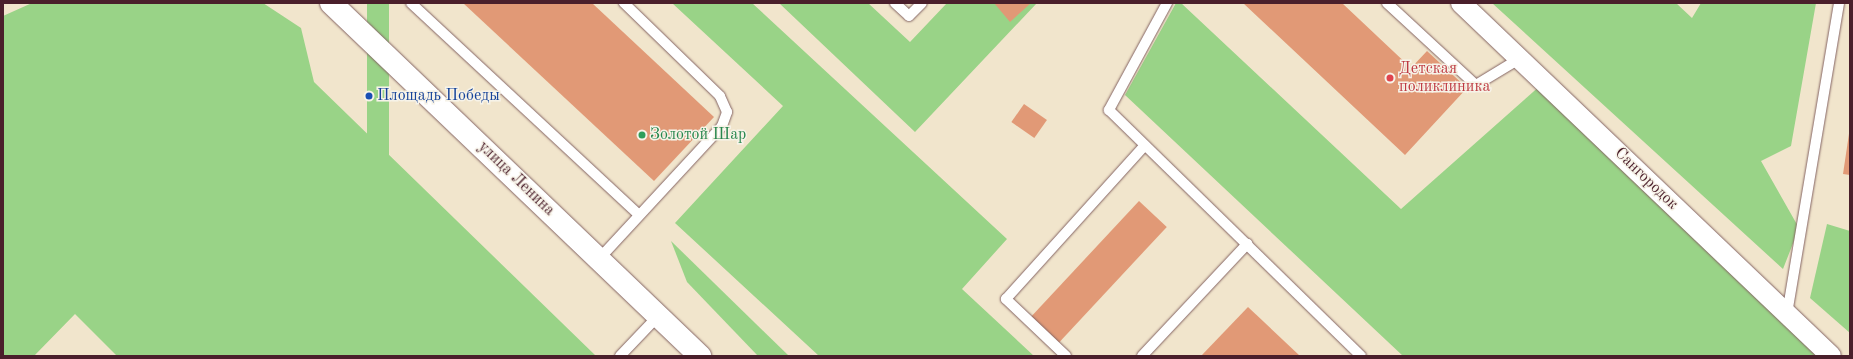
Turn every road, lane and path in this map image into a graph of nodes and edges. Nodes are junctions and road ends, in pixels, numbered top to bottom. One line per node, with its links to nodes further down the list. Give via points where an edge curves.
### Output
1 (331, 3): 14 (main road, улица Ленина)
2 (411, 3): 12 (lane)
3 (624, 3): 12 (lane, via 720,96 727,112 722,126)
4 (895, 3): 5 (lane, via 909,16)
5 (922, 3)
6 (1167, 3): 11 (lane, via 1109,110)
7 (1387, 3): 10 (lane, via 1476,85)
8 (1461, 3): 10 (street, Сангородок)
9 (1839, 3): 15 (lane)
10 (1520, 59): 15 (street, Сангородок)
11 (1145, 145): 13 (lane); 19 (lane, via 1006,299)
12 (639, 216): 14 (lane)
13 (1247, 244): 20 (lane); 21 (lane)
14 (599, 259): 16 (main road, улица Ленина)
15 (1787, 314): 22 (street, Сангородок)
16 (659, 315): 17 (lane); 18 (main road, улица Ленина)
17 (620, 356)
18 (700, 356)
19 (1066, 356)
20 (1142, 356)
21 (1361, 356)
22 (1831, 356)

